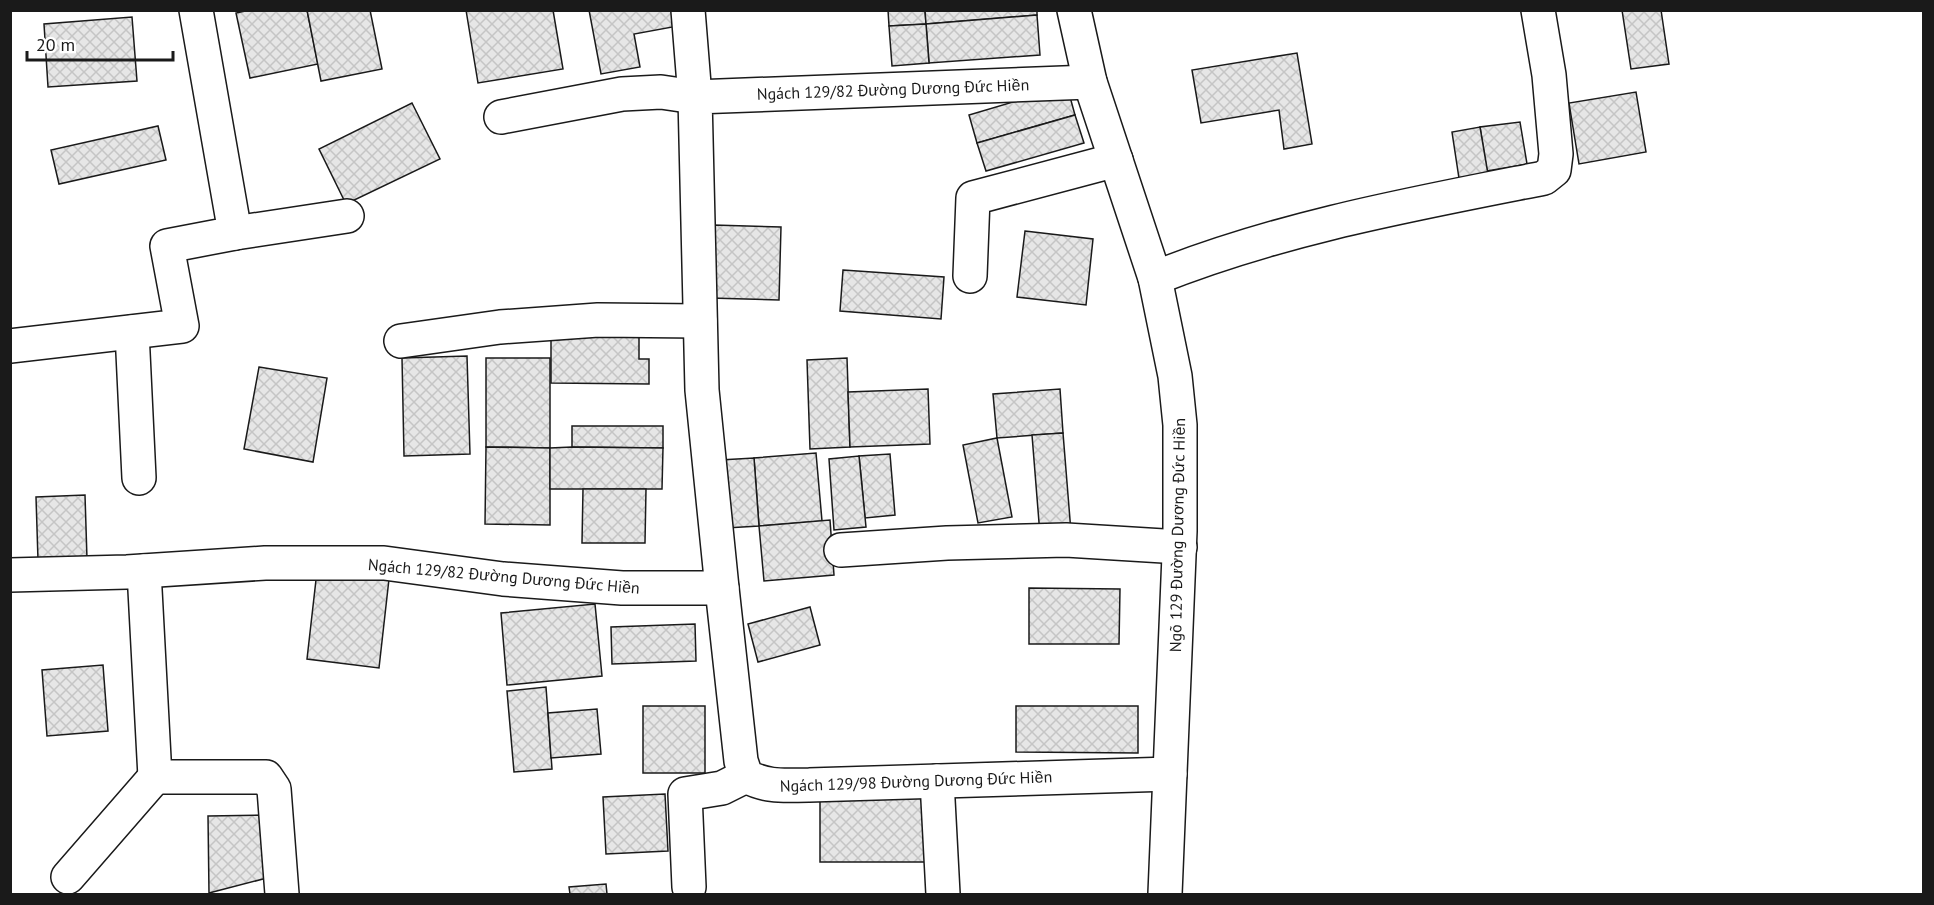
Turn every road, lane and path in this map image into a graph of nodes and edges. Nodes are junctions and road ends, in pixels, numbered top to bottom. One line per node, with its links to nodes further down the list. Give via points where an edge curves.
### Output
1 (196, 10): 10 (street)
2 (688, 10): 6 (street)
3 (1074, 10): 5 (street, Ngõ 129 Đường Dương Đức Hiền)
4 (1538, 10): 12 (street, via 1556,154 1554,170 1544,178 1288,233)
5 (1090, 82): 6 (street, Ngách 129/82 Đường Dương Đức Hiền); 8 (street, Ngõ 129 Đường Dương Đức Hiền)
6 (695, 97): 7 (street, Ngách 129/82 Đường Dương Đức Hiền, via 661,92 622,94); 13 (street)
7 (501, 117)
8 (1116, 160): 11 (street, via 974,198); 12 (street, Ngõ 129 Đường Dương Đức Hiền)
9 (347, 216): 10 (street)
10 (235, 233): 14 (street, via 167,246 182,326)
11 (970, 276)
12 (1155, 278): 18 (street, Ngõ 129 Đường Dương Đức Hiền, via 1175,376 1180,425)
13 (700, 321): 15 (street, via 598,320 500,327); 22 (street, via 705,435)
14 (132, 332): 16 (street); 17 (street)
15 (401, 341)
16 (10, 346)
17 (140, 478)
18 (1180, 547): 19 (street, via 1066,540); 23 (street, Ngõ 129 Đường Dương Đức Hiền)
19 (842, 550)
20 (144, 571): 21 (street, Ngách 129/82 Đường Dương Đức Hiền); 22 (street, Ngách 129/82 Đường Dương Đức Hiền, via 265,563 384,563 503,579 622,588); 25 (street)
21 (10, 575)
22 (722, 588): 24 (street, via 741,761)
23 (1170, 774): 26 (street, Ngách 129/98 Đường Dương Đức Hiền); 31 (street, Ngõ 129 Đường Dương Đức Hiền)
24 (747, 776): 26 (street, Ngách 129/98 Đường Dương Đức Hiền, via 772,786); 28 (street, via 722,788 685,794)
25 (155, 777): 27 (street); 29 (street, via 266,777 274,789)
26 (937, 781): 30 (street)
27 (68, 877)
28 (689, 887)
29 (282, 894)
30 (943, 894)
31 (1165, 894)

